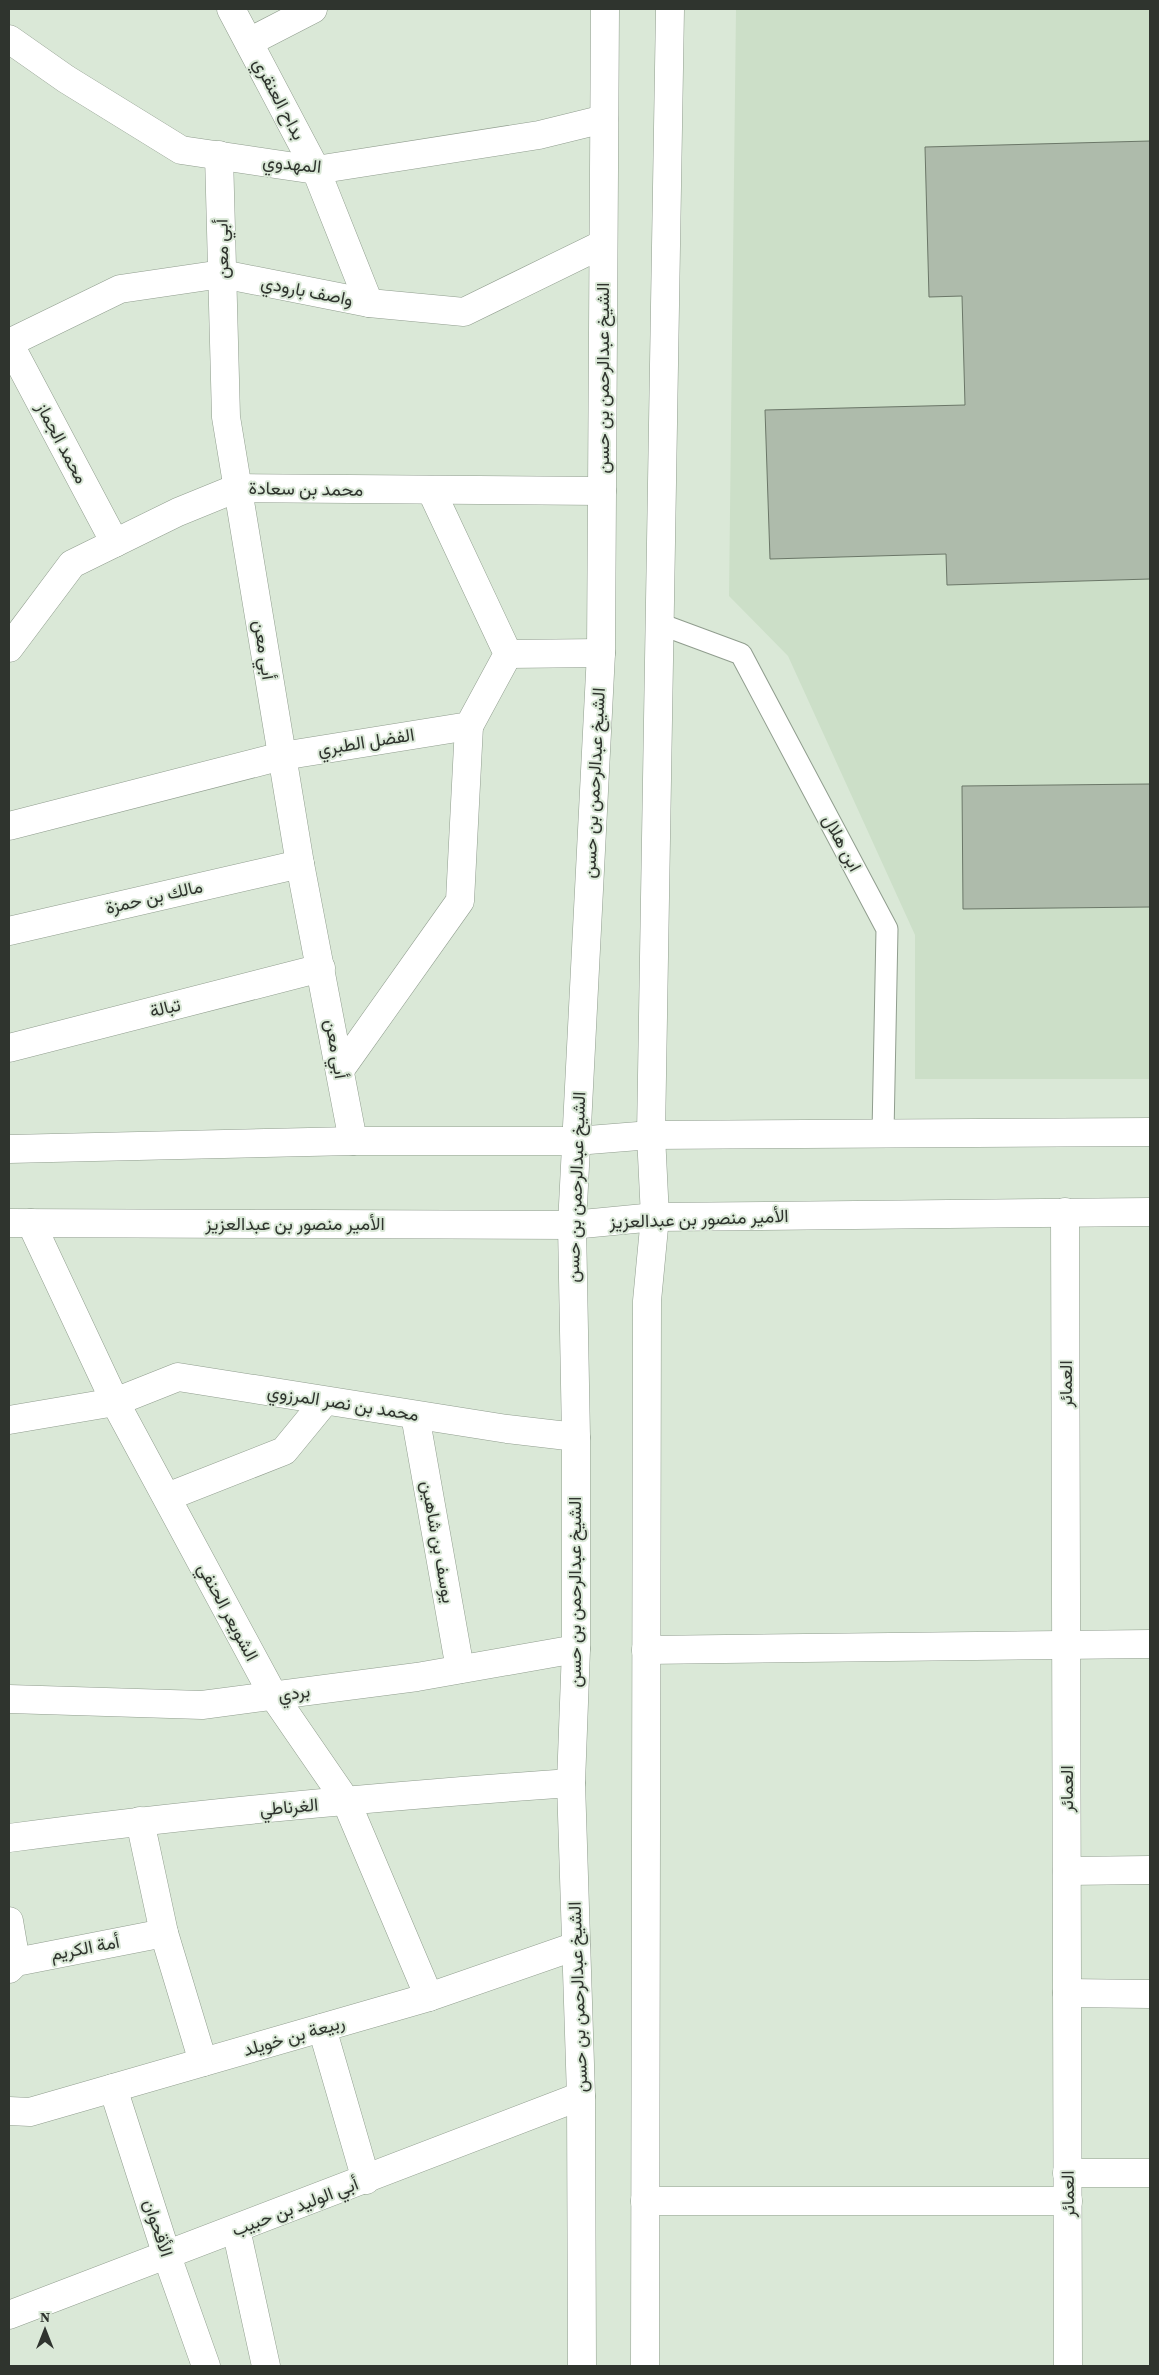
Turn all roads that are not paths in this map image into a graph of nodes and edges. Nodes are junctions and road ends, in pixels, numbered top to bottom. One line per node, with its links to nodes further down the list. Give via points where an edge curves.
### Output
1 (232, 9): 6 (street, بداح العنقري)
2 (313, 9): 6 (street)
3 (605, 9): 7 (street, الشيخ عبدالرحمن بن حسن)
4 (670, 9): 18 (street)
5 (9, 40): 8 (street, المهدوي, via 181,150)
6 (249, 42): 9 (street, بداح العنقري)
7 (604, 119): 9 (street, المهدوي, via 539,135); 10 (street, الشيخ عبدالرحمن بن حسن)
8 (219, 155): 9 (street, المهدوي); 11 (street, أبي معن)
9 (316, 170): 12 (street, بداح العنقري)
10 (603, 244): 12 (street, واصف بارودي, via 464,312); 16 (street, الشيخ عبدالرحمن بن حسن)
11 (222, 274): 12 (street, واصف بارودي); 13 (street, واصف بارودي, via 120,289); 14 (street, أبي معن, via 226,416)
12 (369, 303)
13 (9, 343): 17 (street, محمد الجماز)
14 (237, 488): 15 (street, محمد بن سعادة); 17 (street, محمد بن سعادة); 23 (street, أبي معن)
15 (431, 490): 16 (street, محمد بن سعادة); 21 (street)
16 (602, 491): 20 (street, الشيخ عبدالرحمن بن حسن)
17 (115, 543): 19 (street, محمد بن سعادة, via 72,564)
18 (660, 624): 31 (lane, ابن هلال, via 741,654 887,929); 32 (street)
19 (12, 639)
20 (601, 653): 21 (street); 34 (street, الشيخ عبدالرحمن بن حسن)
21 (508, 654): 22 (street)
22 (469, 726): 23 (street, الفضل الطبري); 29 (street, via 460,901)
23 (282, 756): 24 (street, الفضل الطبري); 25 (street, أبي معن)
24 (9, 826)
25 (300, 864): 26 (street, مالك بن حمزة); 27 (street, أبي معن)
26 (9, 931)
27 (321, 968): 28 (street, تبالة); 29 (street, أبي معن)
28 (9, 1048)
29 (340, 1070): 33 (street, أبي معن)
30 (1150, 1132): 31 (street)
31 (883, 1133): 32 (street)
32 (651, 1134): 34 (street); 38 (street)
33 (354, 1141): 34 (street); 35 (street)
34 (576, 1141): 40 (street, الشيخ عبدالرحمن بن حسن)
35 (9, 1148)
36 (1065, 1212): 37 (street, الأمير منصور بن عبدالعزيز); 38 (street, الأمير منصور بن عبدالعزيز); 48 (street, العمائر)
37 (1150, 1212)
38 (654, 1217): 40 (street, الأمير منصور بن عبدالعزيز); 50 (street, via 647,1301)
39 (20, 1223): 40 (street, الأمير منصور بن عبدالعزيز); 42 (street, الشويعر الحنفي)
40 (572, 1225): 45 (street, الشيخ عبدالرحمن بن حسن)
41 (325, 1401): 42 (street, محمد بن نصر المرزوي, via 178,1377); 43 (street, محمد بن نصر المرزوي); 46 (street, via 284,1451)
42 (115, 1402): 44 (street, محمد بن نصر المرزوي); 46 (street, الشويعر الحنفي)
43 (415, 1415): 45 (street, محمد بن نصر المرزوي); 51 (street, يوسف بن شاهين)
44 (9, 1420)
45 (576, 1437): 49 (street, الشيخ عبدالرحمن بن حسن)
46 (166, 1497): 52 (street, الشويعر الحنفي)
47 (1150, 1644): 48 (street)
48 (1066, 1646): 50 (street); 59 (street, العمائر)
49 (576, 1649): 51 (street, بردي); 54 (street, الشيخ عبدالرحمن بن حسن)
50 (646, 1650): 75 (street)
51 (460, 1669): 52 (street, بردي)
52 (273, 1695): 53 (street, بردي, via 202,1705); 55 (street, الشويعر الحنفي)
53 (9, 1699)
54 (571, 1783): 55 (street, الغرناطي); 62 (street, الشيخ عبدالرحمن بن حسن)
55 (346, 1801): 56 (street, الغرناطي); 66 (street, الشويعر الحنفي)
56 (140, 1821): 57 (street, الغرناطي); 61 (street)
57 (9, 1838)
58 (1150, 1870): 59 (street)
59 (1067, 1871): 64 (street, العمائر)
60 (9, 1922): 63 (street)
61 (164, 1933): 63 (street, أمة الكريم); 68 (street)
62 (576, 1946): 66 (street, ربيعة بن خويلد); 70 (street, الشيخ عبدالرحمن بن حسن)
63 (12, 1965)
64 (1067, 1992): 65 (street); 72 (street, العمائر)
65 (1150, 1994)
66 (429, 1997): 67 (street, ربيعة بن خويلد)
67 (322, 2028): 68 (street, ربيعة بن خويلد); 74 (street)
68 (203, 2062): 69 (street, ربيعة بن خويلد)
69 (112, 2088): 71 (street, ربيعة بن خويلد); 78 (street, الأقحوان)
70 (580, 2096): 74 (street, أبي الوليد بن حبيب); 82 (street, الشيخ عبدالرحمن بن حسن)
71 (16, 2114)
72 (1067, 2173): 73 (street); 76 (street, العمائر)
73 (1150, 2173)
74 (366, 2180): 77 (street, أبي الوليد بن حبيب)
75 (645, 2201): 76 (street); 83 (street)
76 (1068, 2201): 84 (street, العمائر)
77 (236, 2229): 78 (street, أبي الوليد بن حبيب); 81 (street)
78 (166, 2256): 79 (street, أبي الوليد بن حبيب); 80 (street, الأقحوان)
79 (9, 2315)
80 (206, 2366)
81 (266, 2366)
82 (582, 2366)
83 (645, 2366)
84 (1068, 2366)

